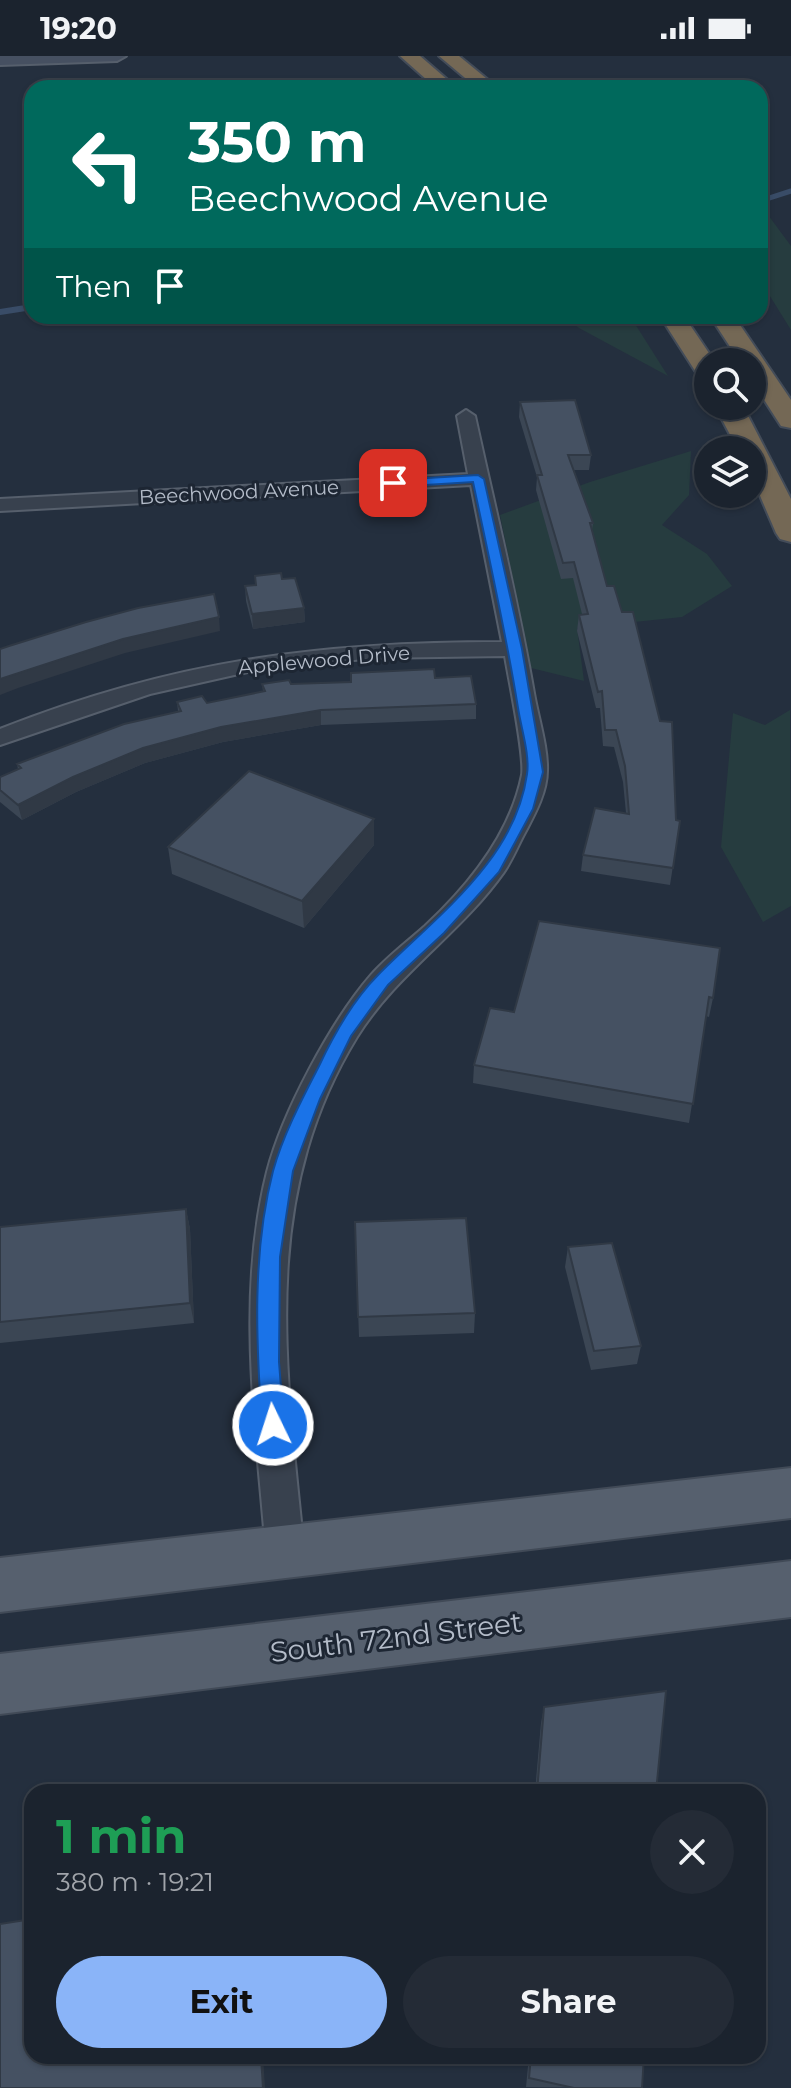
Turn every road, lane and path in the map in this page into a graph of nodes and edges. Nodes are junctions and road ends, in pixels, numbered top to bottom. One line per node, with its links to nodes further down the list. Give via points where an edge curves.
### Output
1 (117, 56): 4 (street)
2 (409, 56): 5 (highway)
3 (448, 56): 6 (highway)
4 (0, 60)
5 (438, 80)
6 (479, 80)
7 (677, 324): 9 (highway)
8 (727, 324): 12 (highway)
9 (694, 350)
10 (466, 416): 13 (street)
11 (736, 420): 15 (highway)
12 (791, 420)
13 (478, 479): 14 (street, Beechwood Avenue); 16 (street)
14 (0, 505)
15 (791, 533)
16 (515, 649): 17 (street, Applewood Drive, via 357,653 213,671 59,714); 19 (street, via 535,772 525,809 493,868 382,981 344,1033 283,1171 270,1257 268,1362)
17 (0, 738)
18 (791, 1493): 19 (main road)
19 (285, 1552): 20 (main road)
20 (0, 1585)
21 (791, 1589): 22 (main road, South 72nd Street)
22 (0, 1684)

